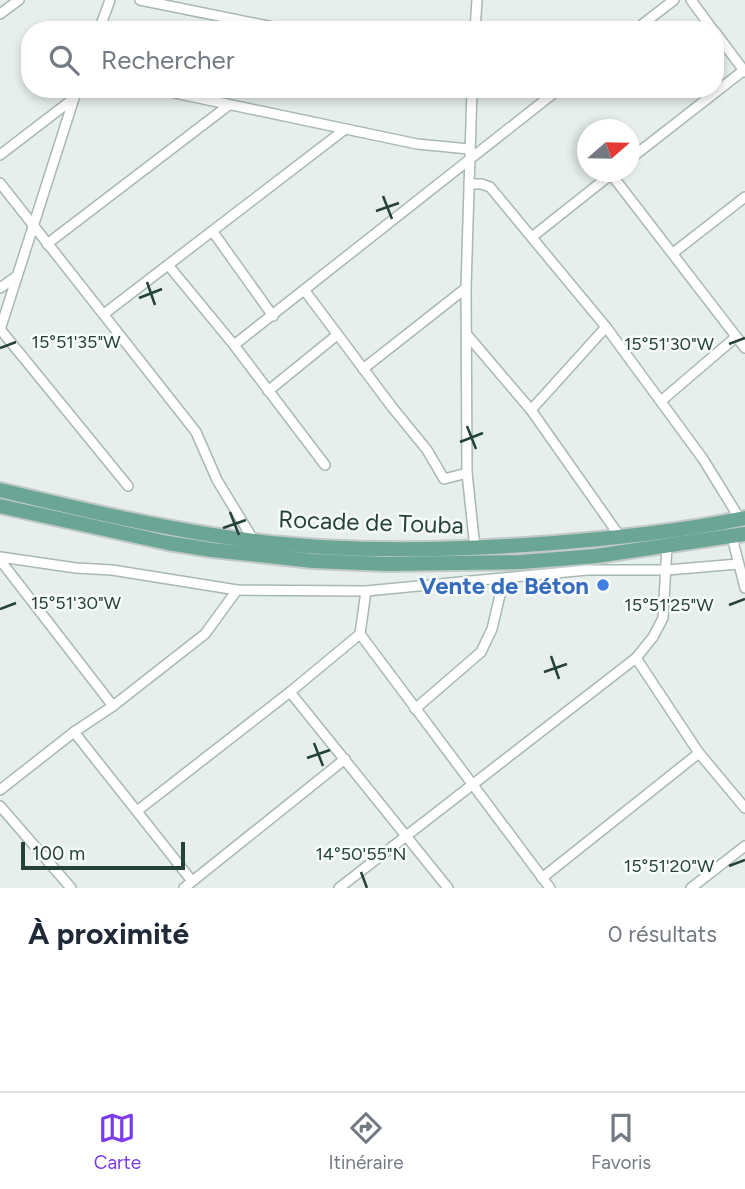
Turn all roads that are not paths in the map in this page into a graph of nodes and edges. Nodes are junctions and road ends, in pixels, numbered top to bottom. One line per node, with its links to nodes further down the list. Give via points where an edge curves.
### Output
1 (19, 0): 7 (street)
2 (110, 0): 8 (street)
3 (139, 0): 9 (street)
4 (477, 0): 10 (street)
5 (674, 0): 11 (street)
6 (691, 0): 12 (street)
7 (0, 14)
8 (102, 21)
9 (243, 21)
10 (476, 21)
11 (647, 21)
12 (707, 21)
13 (724, 44): 14 (street)
14 (744, 71): 15 (street)
15 (724, 86)
16 (197, 98): 21 (street)
17 (472, 98): 23 (street)
18 (548, 98): 26 (street)
19 (709, 98): 24 (street)
20 (73, 99): 25 (street); 32 (street)
21 (229, 105): 22 (street); 35 (street)
22 (344, 130): 23 (street); 33 (street)
23 (469, 149): 26 (street)
24 (640, 151)
25 (0, 155)
26 (469, 160): 30 (street); 41 (street)
27 (601, 182): 34 (street)
28 (619, 182): 36 (street)
29 (0, 183): 32 (street)
30 (469, 184): 34 (street, via 490,187); 40 (street)
31 (745, 197): 36 (street)
32 (32, 226): 35 (street); 38 (street)
33 (213, 232): 37 (street); 43 (street)
34 (532, 237): 44 (street)
35 (47, 244): 42 (street)
36 (673, 253): 48 (street)
37 (168, 265): 42 (street); 49 (street)
38 (17, 276): 39 (street); 45 (street)
39 (0, 288)
40 (466, 288): 47 (street); 51 (street)
41 (305, 291): 43 (street); 46 (street)
42 (104, 314): 63 (street, via 196,432 216,480)
43 (273, 316): 49 (street)
44 (606, 327): 53 (street); 54 (street)
45 (0, 329): 57 (street)
46 (337, 335): 51 (street); 52 (street)
47 (468, 336): 54 (street); 56 (street)
48 (736, 337): 50 (street); 53 (street)
49 (234, 345): 52 (street)
50 (745, 348)
51 (363, 369): 56 (street, via 444,478)
52 (268, 391): 55 (street)
53 (661, 401): 60 (street)
54 (531, 410): 62 (street)
55 (325, 465)
56 (467, 473): 65 (street)
57 (128, 486)
58 (0, 490): 63 (main road, Rocade de Touba, via 143,524)
59 (0, 506): 64 (main road, Rocade de Touba, via 168,543 313,561 521,562)
60 (743, 519): 62 (main road, Rocade de Touba)
61 (738, 536): 64 (main road, Rocade de Touba); 67 (street)
62 (622, 539): 65 (main road, Rocade de Touba)
63 (254, 541): 65 (main road, Rocade de Touba, via 398,551)
64 (667, 545): 68 (street)
65 (475, 548)
66 (0, 558): 71 (street); 76 (street)
67 (738, 564): 68 (street); 70 (street)
68 (667, 570): 69 (street, via 587,570); 74 (street, via 663,618)
69 (505, 578): 72 (street); 77 (street, via 481,652)
70 (745, 589)
71 (237, 590): 72 (street); 76 (street, via 205,634)
72 (366, 591): 73 (street)
73 (360, 634): 75 (street); 77 (street)
74 (636, 658): 79 (street); 81 (street)
75 (290, 692): 80 (street); 85 (street)
76 (113, 706): 78 (street)
77 (415, 709): 81 (street)
78 (74, 732): 82 (street); 85 (street)
79 (699, 752): 84 (street); 88 (street)
80 (345, 759): 86 (street); 89 (street)
81 (471, 784): 86 (street); 88 (street)
82 (0, 790)
83 (0, 806): 90 (street)
84 (745, 808)
85 (137, 811): 89 (street)
86 (406, 835): 92 (street); 93 (street)
87 (745, 846): 95 (street)
88 (542, 878): 94 (street)
89 (192, 881): 91 (street)
90 (71, 888)
91 (184, 888)
92 (339, 888)
93 (448, 888)
94 (550, 888)
95 (691, 888)

